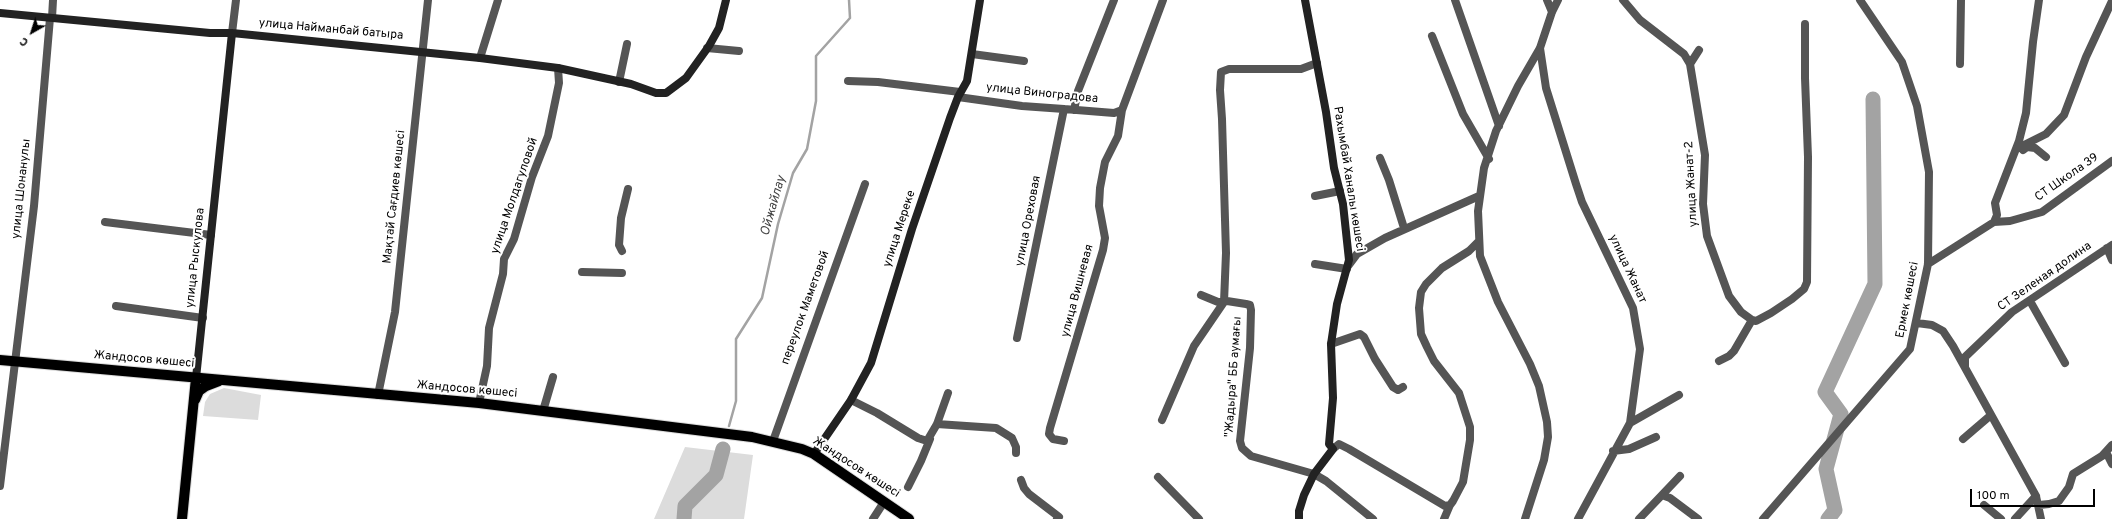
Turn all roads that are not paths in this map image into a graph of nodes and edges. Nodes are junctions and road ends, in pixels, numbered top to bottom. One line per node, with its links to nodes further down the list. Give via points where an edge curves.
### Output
1 (53, 0): 20 (street, улица Шонанулы)
2 (236, 0): 22 (street, улица Рыскулова)
3 (428, 0): 28 (street, Мақтай Сағдиев көшесі)
4 (498, 0): 31 (street)
5 (726, 0): 25 (street, via 718,28)
6 (980, 0): 30 (street, улица Мереке)
7 (1114, 0): 41 (street, via 1078,90)
8 (1163, 0): 42 (street, улица Вишневая)
9 (1305, 0): 33 (street, Рахымбай Ханалы көшесі)
10 (1455, 0): 43 (street)
11 (1547, 0): 18 (street)
12 (1623, 0): 34 (street, via 1640,20 1684,54)
13 (1860, 0): 64 (street, Ермек көшесі, via 1902,62 1917,106 1929,172)
14 (1960, 0): 35 (street)
15 (2040, 0): 44 (street, via 2026,113)
16 (1558, 1): 18 (street)
17 (2112, 1): 44 (street, via 2086,57 2064,115 2046,134)
18 (1552, 12): 26 (street)
19 (0, 13): 20 (street, улица Найманбай батыра)
20 (51, 18): 22 (street, улица Найманбай батыра); 79 (street, улица Шонанулы, via 34,206)
21 (1805, 24): 73 (street, via 1807,282 1804,290 1792,299 1756,321)
22 (232, 33): 28 (street, улица Найманбай батыра); 58 (street, улица Рыскулова)
23 (1432, 36): 48 (street, via 1463,114)
24 (627, 44): 38 (street)
25 (707, 48): 29 (street); 38 (street, улица Найманбай батыра, via 686,78 666,93)
26 (1540, 48): 43 (street); 96 (street, улица Жанат, via 1546,88 1580,196 1633,308 1640,349)
27 (1698, 50): 34 (street)
28 (422, 51): 31 (street, улица Найманбай батыра); 88 (street, Мақтай Сағдиев көшесі, via 395,312)
29 (739, 51)
30 (972, 54): 32 (street); 39 (street, улица Мереке, via 967,81)
31 (480, 58): 36 (street, улица Найманбай батыра)
32 (1024, 61)
33 (1317, 63): 52 (street, Рахымбай Ханалы көшесі); 70 (street, via 1301,69 1229,69 1221,72 1226,252)
34 (1690, 64): 73 (street, улица Жанат-2, via 1705,154 1703,204 1707,236 1729,296 1741,312)
35 (1960, 64)
36 (558, 68): 38 (street, улица Найманбай батыра); 92 (street, улица Молдагуловой, via 559,83 548,136 532,177 514,239 504,259)
37 (848, 81): 39 (street, улица Виноградова, via 878,82)
38 (619, 82)
39 (959, 94): 40 (street, улица Виноградова, via 1022,106); 90 (street, улица Мереке, via 914,222 871,363)
40 (1064, 109): 41 (street, улица Виноградова); 75 (street, улица Ореховая)
41 (1074, 110): 42 (street, улица Виноградова, via 1114,113)
42 (1122, 110): 101 (street, улица Вишневая, via 1118,136 1105,162 1100,188 1103,250 1050,428 1049,434 1053,439)
43 (1499, 126): 48 (street)
44 (2016, 149): 46 (street)
45 (2046, 156): 46 (street, via 2035,148 2027,147)
46 (2012, 157): 56 (street, via 1995,203 1997,215)
47 (1380, 158): 57 (street)
48 (1489, 158): 54 (street, via 1484,168)
49 (2112, 161): 56 (street, СТ Школа 39, via 2042,212 2010,221)
50 (865, 184): 100 (street, переулок Маметовой)
51 (628, 189): 61 (street, via 621,218 619,245)
52 (1340, 190): 53 (street); 65 (street, Рахымбай Ханалы көшесі)
53 (1315, 196)
54 (1480, 196): 57 (street); 59 (street)
55 (105, 222): 58 (street)
56 (1994, 222): 64 (street, СТ Школа 39)
57 (1404, 228): 65 (street, via 1357,254)
58 (211, 235): 72 (street, улица Рыскулова)
59 (1479, 241): 120 (street, via 1469,251 1442,268 1426,284 1421,292 1419,308 1421,334 1427,348 1459,393 1470,427 1463,482); 128 (street, via 1485,272 1530,364 1546,411 1548,437 1544,460)
60 (2110, 246): 62 (street); 69 (street, СТ Зеленая долина)
61 (622, 252)
62 (2112, 260)
63 (1315, 264): 65 (street)
64 (1928, 264): 74 (street, Ермек көшесі)
65 (1348, 268): 76 (street, Рахымбай Ханалы көшесі, via 1337,304)
66 (582, 272): 67 (street)
67 (622, 273)
68 (1201, 295): 70 (street, "Жадыра" ББ аумағы)
69 (2030, 301): 80 (street); 81 (street, СТ Зеленая долина, via 2012,312 1971,350 1965,357)
70 (1224, 302): 95 (street, via 1194,346); 109 (street, "Жадыра" ББ аумағы, via 1250,305 1251,310 1250,348 1240,441 1242,448 1251,456)
71 (116, 306): 72 (street)
72 (203, 318): 84 (street, улица Рыскулова)
73 (1752, 320): 78 (street, via 1734,351)
74 (1917, 323): 81 (street, via 1932,325 1942,331); 132 (street, Ермек көшесі, via 1910,349)
75 (1017, 338)
76 (1331, 344): 86 (street, via 1360,334 1393,387 1398,390); 104 (street, Рахымбай Ханалы көшесі, via 1333,398 1329,444)
77 (0, 360): 79 (main road, Жандосов көшесі)
78 (1719, 361)
79 (14, 362): 82 (main road, Жандосов көшесі); 113 (street, улица Шонанулы)
80 (2065, 363)
81 (1965, 366): 94 (street)
82 (172, 376): 84 (main road, Жандосов көшесі); 91 (main road, via 187,383)
83 (553, 377): 93 (street)
84 (196, 378): 85 (main road, Жандосов көшесі); 91 (main road, улица Рыскулова)
85 (222, 380): 88 (main road, Жандосов көшесі); 91 (main road, via 199,391)
86 (1403, 387)
87 (948, 393): 97 (street)
88 (378, 395): 92 (main road, Жандосов көшесі)
89 (1679, 395): 96 (street)
90 (851, 400): 102 (street); 107 (street, улица Мереке)
91 (194, 402): 122 (main road, улица Рыскулова)
92 (479, 403): 93 (main road, Жандосов көшесі)
93 (543, 411): 100 (main road, Жандосов көшесі)
94 (1991, 415): 99 (street); 116 (street)
95 (1162, 420)
96 (1630, 423): 105 (street, улица Жанат)
97 (937, 424): 102 (street); 106 (street, via 996,428 1012,438)
98 (1656, 437): 105 (street, via 1629,449)
99 (1963, 439)
100 (773, 441): 107 (main road, Жандосов көшесі)
101 (1064, 441)
102 (926, 442): 114 (street)
103 (2109, 448): 108 (street); 119 (street, via 2073,474 2069,487 2059,500)
104 (1332, 449): 109 (street); 120 (street, via 1339,444 1349,449)
105 (1614, 451): 129 (street, улица Жанат)
106 (1016, 453)
107 (814, 454): 117 (main road, Жандосов көшесі)
108 (2112, 464)
109 (1314, 474): 126 (street, via 1302,503); 127 (street)
110 (1158, 476): 125 (street)
111 (1680, 476): 115 (street)
112 (1021, 480): 121 (street, via 1029,494)
113 (0, 486)
114 (908, 487)
115 (1662, 494): 130 (street); 131 (street)
116 (2036, 496): 119 (street); 134 (street)
117 (884, 502): 123 (street); 124 (main road, Жандосов көшесі)
118 (1984, 505): 133 (street)
119 (2039, 505): 135 (street)
120 (1446, 511)
121 (1059, 518)
122 (182, 519)
123 (873, 519)
124 (909, 519)
125 (1199, 519)
126 (1299, 519)
127 (1373, 519)
128 (1525, 519)
129 (1578, 519)
130 (1639, 519)
131 (1698, 519)
132 (1763, 519)
133 (2001, 519)
134 (2015, 519)
135 (2041, 519)

